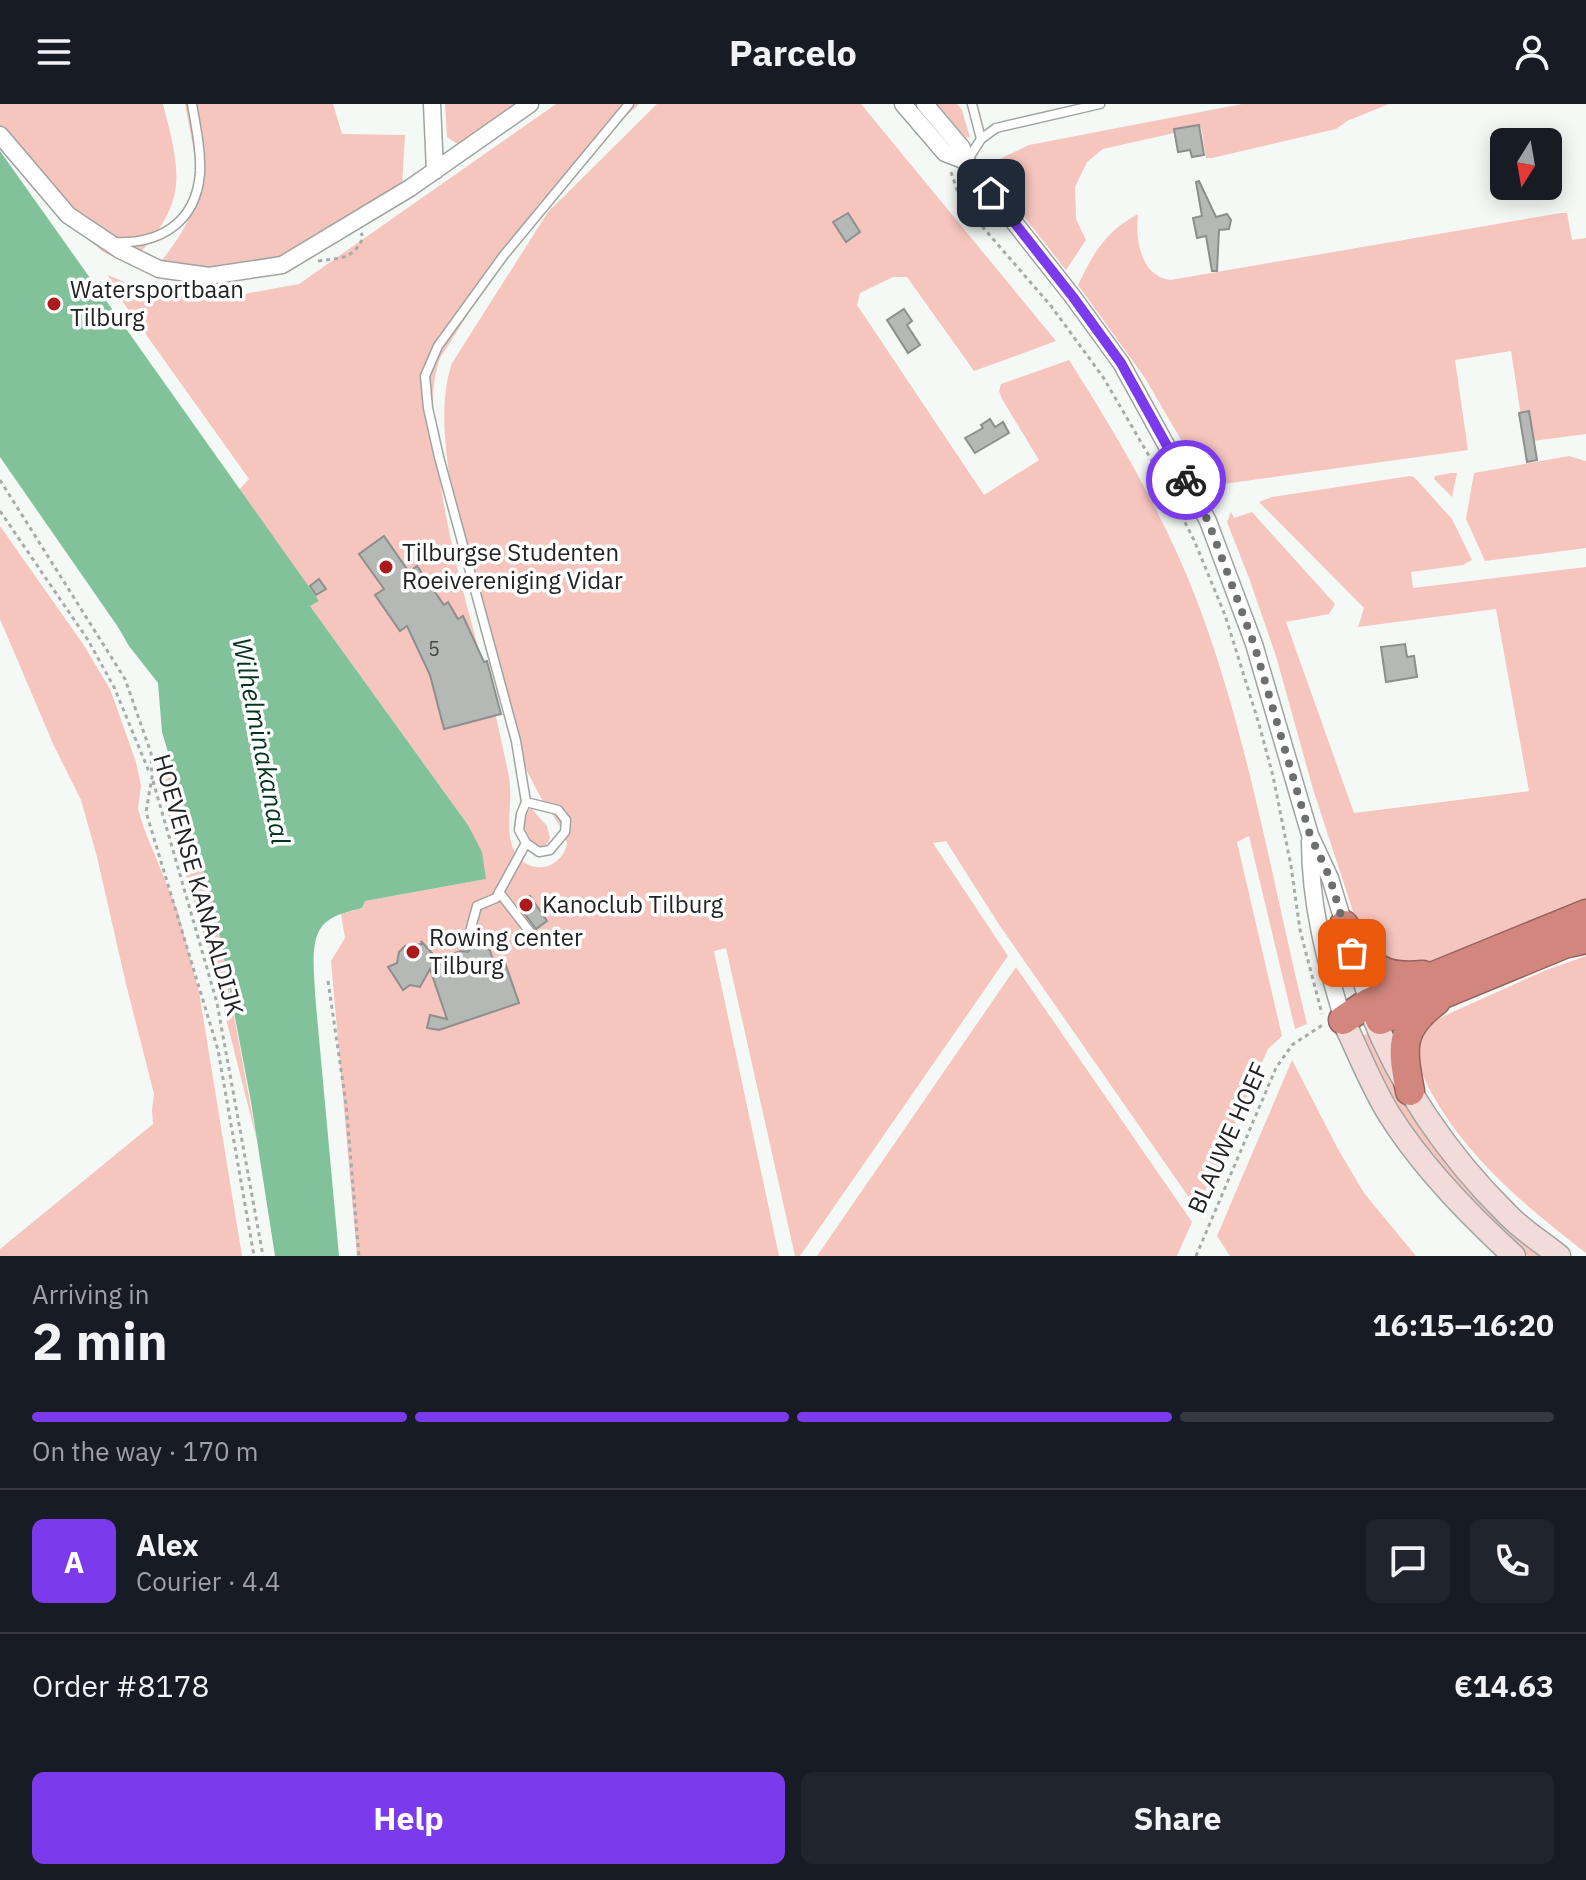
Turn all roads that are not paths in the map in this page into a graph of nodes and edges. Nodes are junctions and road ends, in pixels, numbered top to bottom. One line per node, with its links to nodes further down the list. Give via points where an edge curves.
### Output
1 (192, 104): 13 (lane, via 200,176 183,218 160,237 135,243)
2 (432, 104): 12 (street)
3 (530, 104): 12 (street)
4 (629, 104): 14 (lane, via 504,255 438,346 425,376 439,457 516,741)
5 (903, 104): 11 (street, via 945,153)
6 (925, 104): 11 (street, via 962,148)
7 (1100, 104): 10 (lane, via 996,128)
8 (973, 105): 10 (lane)
9 (0, 135): 13 (street, via 68,215)
10 (981, 139): 11 (lane)
11 (966, 161): 15 (street, via 1121,363 1208,521 1254,644)
12 (435, 171): 13 (street, via 282,265 209,276 159,269)
13 (107, 241)
14 (526, 802): 16 (lane, via 519,830); 16 (lane, via 558,810 566,820 565,832 550,850 539,852)
15 (1310, 835): 19 (street); 25 (street, via 1311,882)
16 (526, 843): 17 (lane)
17 (499, 892): 20 (lane); 22 (lane, via 477,906)
18 (1586, 914): 23 (highway)
19 (1344, 925): 23 (highway, via 1371,964 1386,974); 24 (street)
20 (530, 932)
21 (1586, 939): 23 (highway)
22 (466, 946)
23 (1444, 982): 24 (highway); 26 (highway, via 1407,1032 1403,1051)
24 (1372, 1012): 25 (highway); 26 (street)
25 (1332, 1025): 27 (street, via 1427,1166)
26 (1410, 1091): 28 (street, via 1456,1159 1508,1216)
27 (1514, 1256)
28 (1559, 1256)

